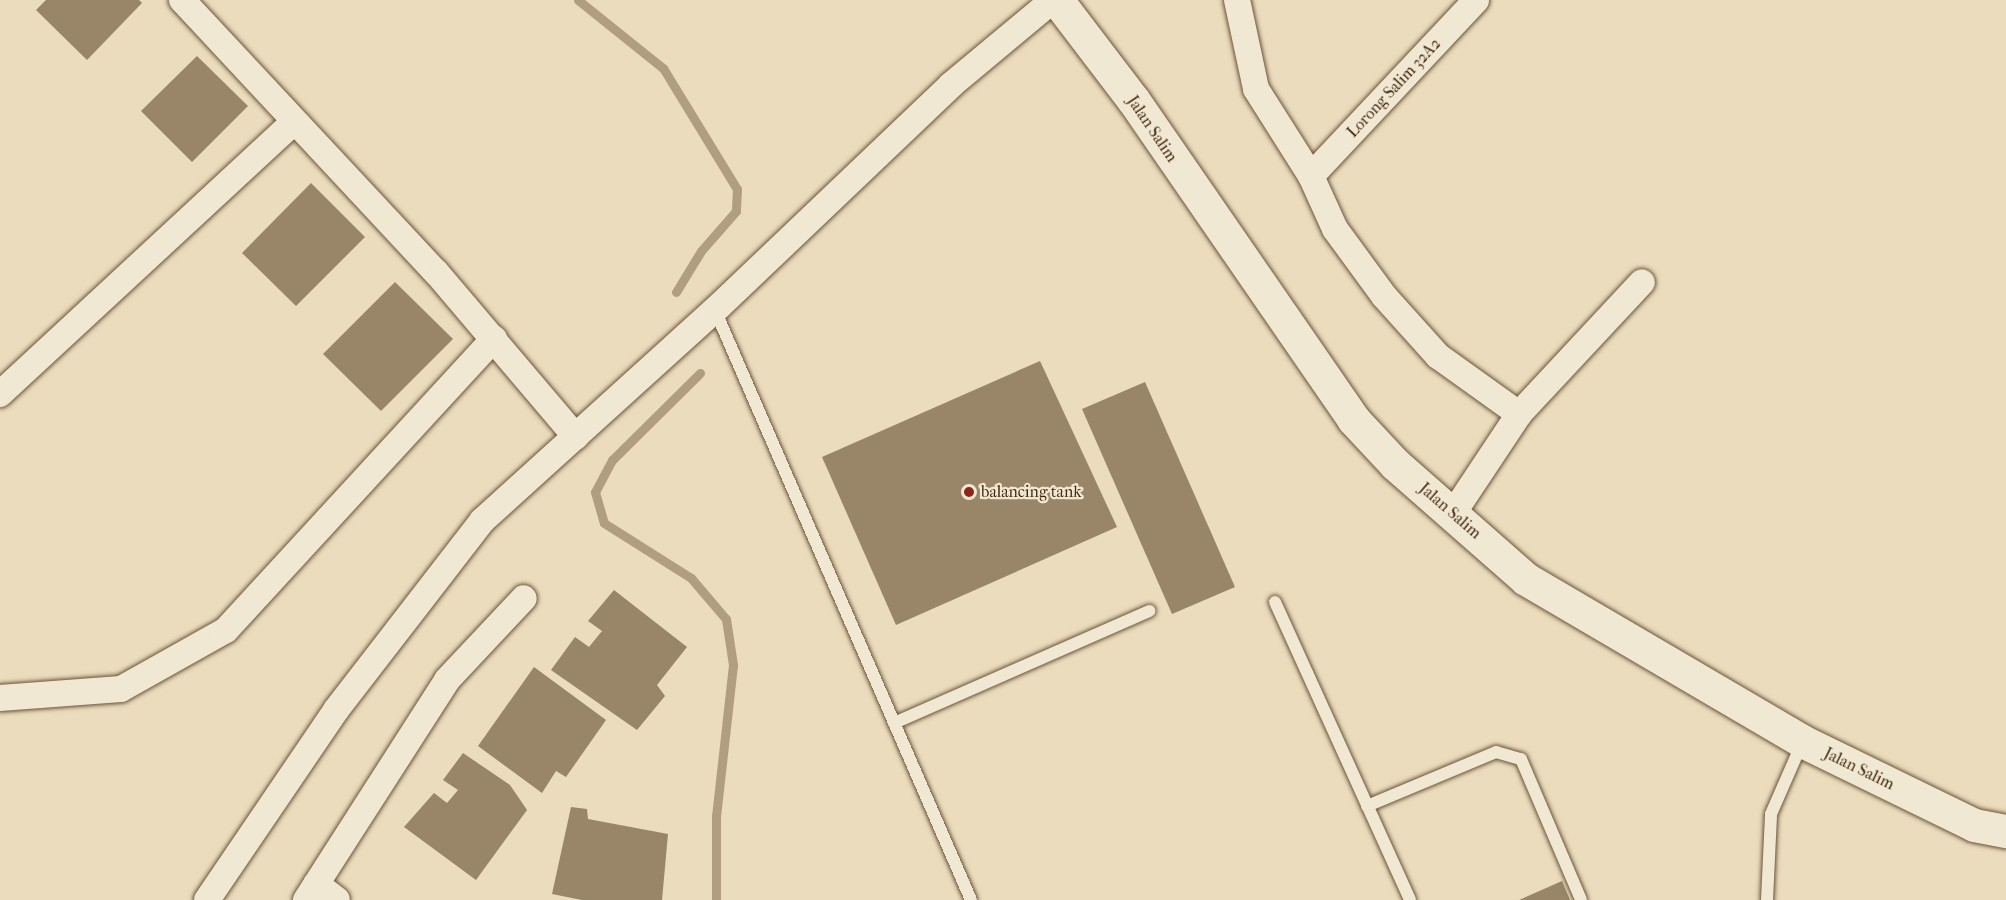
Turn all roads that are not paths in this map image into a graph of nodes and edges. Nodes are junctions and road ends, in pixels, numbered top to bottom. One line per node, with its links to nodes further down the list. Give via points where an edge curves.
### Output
1 (182, 0): 5 (street)
2 (1055, 0): 8 (street, via 951,85); 13 (street, Jalan Salim, via 1134,101 1353,419 1395,464)
3 (1237, 0): 6 (street, via 1256,89)
4 (1476, 0): 6 (street, Lorong Salim 32A2)
5 (294, 122): 9 (street); 10 (street)
6 (1311, 176): 11 (street, via 1335,229 1384,296 1438,356)
7 (1642, 282): 11 (street)
8 (715, 310): 12 (street); 18 (lane)
9 (494, 339): 12 (street); 17 (street, via 226,630 121,689)
10 (0, 394)
11 (1519, 414): 13 (street)
12 (576, 437): 23 (street, via 482,521 336,710)
13 (1454, 512): 19 (street, Jalan Salim, via 1526,579)
14 (524, 598): 22 (street, via 447,680)
15 (1275, 602): 20 (lane)
16 (1149, 611): 18 (lane)
17 (0, 698)
18 (894, 723): 25 (lane)
19 (1802, 741): 21 (street, Jalan Salim, via 1974,825); 28 (lane, via 1771,814)
20 (1367, 806): 26 (lane); 27 (lane, via 1496,752 1521,759)
21 (2006, 831)
22 (311, 892): 24 (street)
23 (207, 900)
24 (337, 900)
25 (971, 900)
26 (1410, 900)
27 (1581, 900)
28 (1767, 900)

